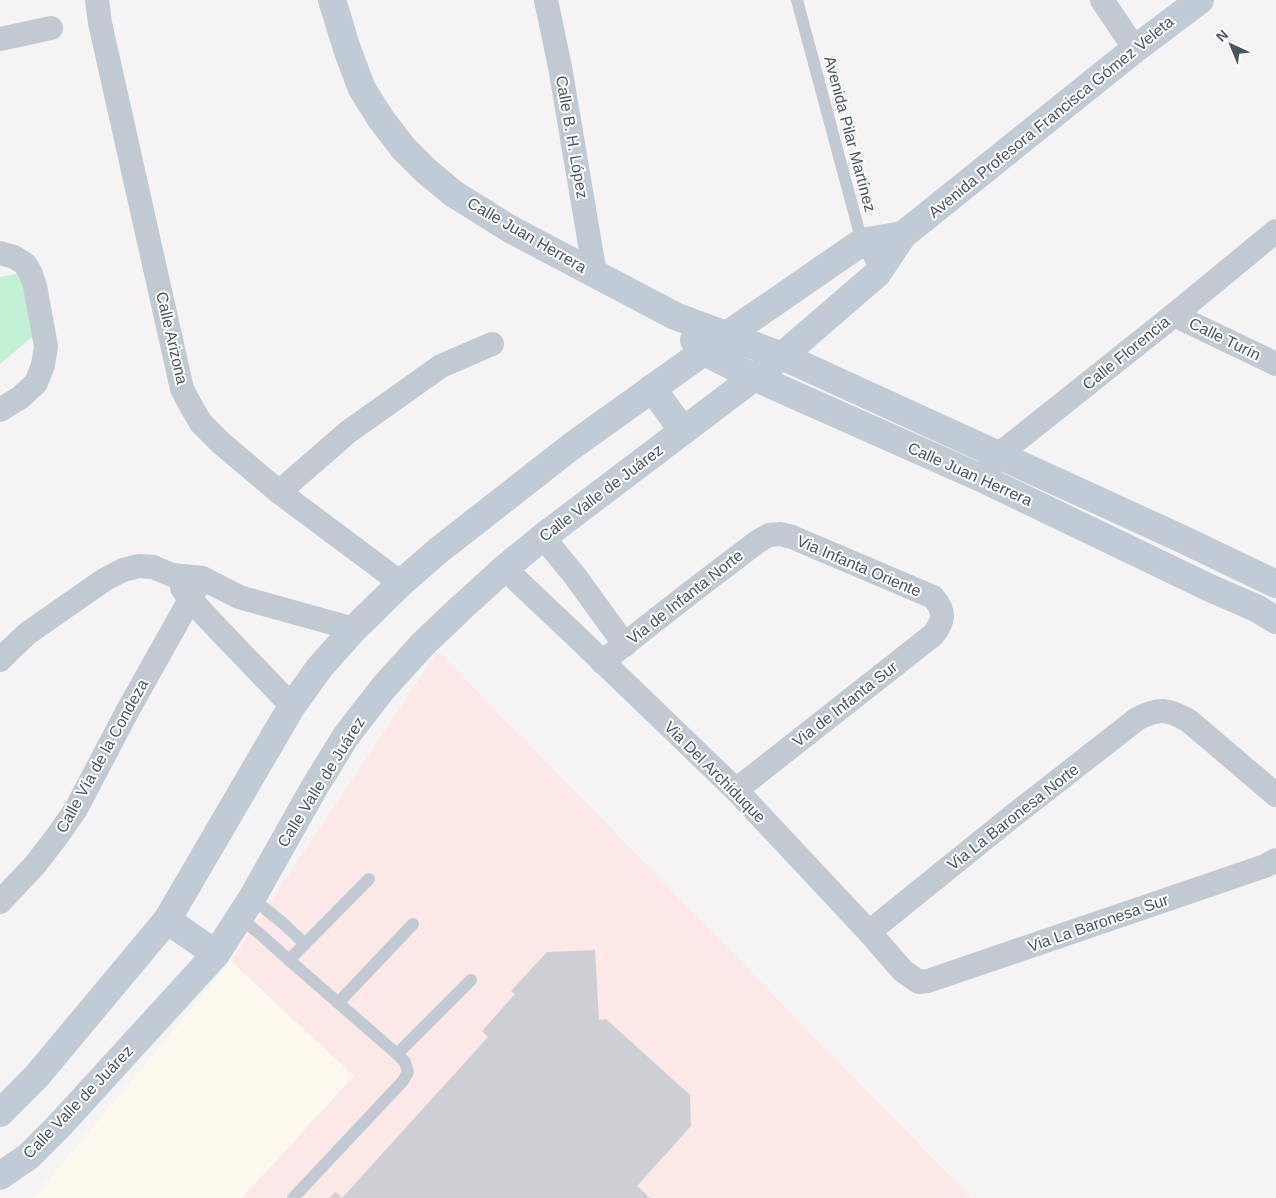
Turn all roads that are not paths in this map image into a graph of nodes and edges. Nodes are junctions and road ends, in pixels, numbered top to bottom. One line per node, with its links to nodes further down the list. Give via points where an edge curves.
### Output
1 (97, 0): 29 (street, Calle Arizona, via 182,389 201,423)
2 (332, 0): 14 (street, Calle Juan Herrera, via 362,89 404,149 424,170 454,194 510,229)
3 (546, 0): 14 (street, Calle B. H. López)
4 (797, 0): 12 (lane, Avenida Pilar Martínez)
5 (1102, 0): 9 (street)
6 (1200, 0): 9 (street, Avenida Profesora Francisca Gómez Veleta)
7 (50, 28): 8 (street)
8 (0, 38)
9 (1135, 49): 11 (street, Avenida Profesora Francisca Gómez Veleta)
10 (1276, 231): 16 (street, Calle Florencia)
11 (904, 235): 12 (street, Avenida Profesora Francisca Gómez Veleta); 15 (street, Avenida Profesora Francisca Gómez Veleta)
12 (862, 242): 15 (lane, Avenida Pilar Martínez); 18 (street, Avenida Profesora Francisca Gómez Veleta)
13 (0, 253): 25 (street, via 25,264 31,274 46,346 36,383)
14 (595, 274): 17 (street, Calle Juan Herrera)
15 (877, 274): 21 (street, Avenida Profesora Francisca Gómez Veleta)
16 (1174, 314): 22 (street, Calle Turín); 27 (street, Calle Florencia)
17 (675, 316): 18 (street, Calle Juan Herrera); 20 (street, Calle Juan Herrera)
18 (727, 335): 20 (street); 21 (street, Calle Juan Herrera)
19 (492, 344): 29 (street, via 441,366 348,432)
20 (704, 352): 23 (street, Calle Juan Herrera); 24 (street)
21 (782, 356): 23 (street, Calle Valle de Juárez); 27 (street, Calle Juan Herrera)
22 (1276, 364)
23 (754, 377): 26 (street, Calle Valle de Juárez); 28 (street, Calle Juan Herrera)
24 (652, 388): 26 (street); 35 (street, via 572,446)
25 (0, 410)
26 (683, 431): 31 (street, Calle Valle de Juárez)
27 (998, 455): 28 (street, Calle Florencia); 36 (street, Calle Juan Herrera)
28 (981, 478): 39 (street, Calle Juan Herrera)
29 (279, 492): 35 (street, Calle Arizona)
30 (769, 535): 38 (street, Via Infanta Oriente, via 792,537 926,594 938,603); 41 (street, Via de Infanta Norte)
31 (543, 537): 32 (street, Calle Valle de Juárez); 41 (street)
32 (505, 568): 43 (street, Via Del Archiduque); 50 (street, Calle Valle de Juárez, via 423,644 346,736)
33 (172, 575): 34 (street); 37 (street); 42 (street, via 153,567 139,566 116,574 28,633)
34 (202, 578): 37 (street, Calle Vía de la Condeza); 40 (street, via 239,597)
35 (400, 583): 40 (street)
36 (1276, 584)
37 (190, 599): 44 (street); 49 (street, Calle Vía de la Condeza, via 76,809 35,865)
38 (942, 611): 45 (street, Via de Infanta Sur, via 940,626 932,635)
39 (1276, 620)
40 (354, 629): 44 (street, via 320,667)
41 (625, 645): 43 (street, Via de Infanta Norte)
42 (0, 660)
43 (602, 662): 45 (street, Via Del Archiduque)
44 (292, 706): 51 (street)
45 (736, 790): 53 (street, Via Del Archiduque)
46 (1276, 795): 53 (street, Via La Baronesa Norte, via 1189,721 1162,710 1148,713)
47 (1276, 860): 58 (street, Via La Baronesa Sur)
48 (368, 879): 54 (lane)
49 (0, 902)
50 (246, 908): 54 (lane, via 285,925); 55 (street, Calle Valle de Juárez); 56 (lane, via 260,934)
51 (167, 920): 55 (street); 61 (street, via 36,1077)
52 (413, 924): 59 (lane)
53 (869, 932): 58 (street, Via Del Archiduque, via 903,970)
54 (305, 944): 56 (lane)
55 (216, 954): 62 (street, Calle Valle de Juárez, via 58,1127 29,1156)
56 (289, 960): 59 (lane)
57 (471, 980): 60 (lane)
58 (919, 982)
59 (338, 1003): 60 (lane)
60 (397, 1054): 63 (lane, via 405,1062 408,1072 403,1081)
61 (0, 1113)
62 (0, 1176)
63 (293, 1198)

